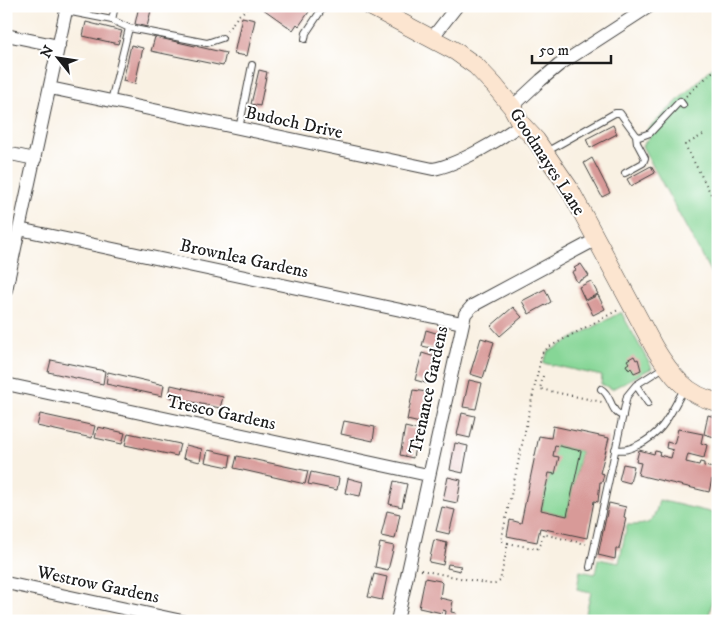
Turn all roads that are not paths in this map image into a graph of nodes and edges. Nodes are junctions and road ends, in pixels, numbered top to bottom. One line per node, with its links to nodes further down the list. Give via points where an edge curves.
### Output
1 (116, 6): 7 (lane)
2 (324, 6): 12 (lane)
3 (370, 6): 11 (main road, Goodmayes Lane)
4 (457, 6): 11 (street)
5 (650, 6): 18 (street, via 559,65)
6 (66, 9): 7 (lane); 13 (street)
7 (112, 20): 8 (lane)
8 (129, 28): 10 (lane, via 207,43); 16 (lane)
9 (6, 35): 13 (street)
10 (222, 38)
11 (432, 38): 18 (main road, Goodmayes Lane, via 476,66)
12 (305, 39)
13 (59, 46): 15 (street)
14 (252, 65): 20 (lane)
15 (50, 88): 16 (street, Budoch Drive); 24 (street)
16 (111, 101): 20 (street, Budoch Drive)
17 (681, 103): 21 (lane, via 650,133 639,138)
18 (512, 107): 19 (main road, Goodmayes Lane)
19 (521, 124): 20 (street, Budoch Drive, via 454,163 433,169); 23 (main road, Goodmayes Lane)
20 (239, 129)
21 (636, 135): 23 (lane, via 620,113 615,113); 25 (lane, via 645,158 643,163)
22 (6, 153): 24 (street)
23 (545, 153): 27 (main road, Goodmayes Lane, via 569,188)
24 (34, 159): 26 (street)
25 (625, 173)
26 (19, 229): 28 (street); 30 (street, Brownlea Gardens)
27 (595, 240): 30 (street, Trenance Gardens, via 472,306); 31 (main road, Goodmayes Lane)
28 (8, 274): 29 (street)
29 (6, 290)
30 (462, 323): 40 (street, Trenance Gardens)
31 (665, 366): 33 (lane); 34 (main road, Goodmayes Lane)
32 (6, 384): 40 (street, Tresco Gardens)
33 (636, 385): 37 (lane); 38 (lane, via 627,396)
34 (685, 388): 36 (main road, Goodmayes Lane); 39 (lane, via 657,433 630,449)
35 (601, 389): 38 (lane, via 619,416)
36 (718, 402)
37 (648, 403)
38 (623, 416): 39 (lane, via 623,429)
39 (616, 449): 41 (lane)
40 (428, 476): 44 (street, Trenance Gardens)
41 (590, 567)
42 (6, 583): 43 (street, Westrow Gardens)
43 (182, 621)
44 (397, 621)

